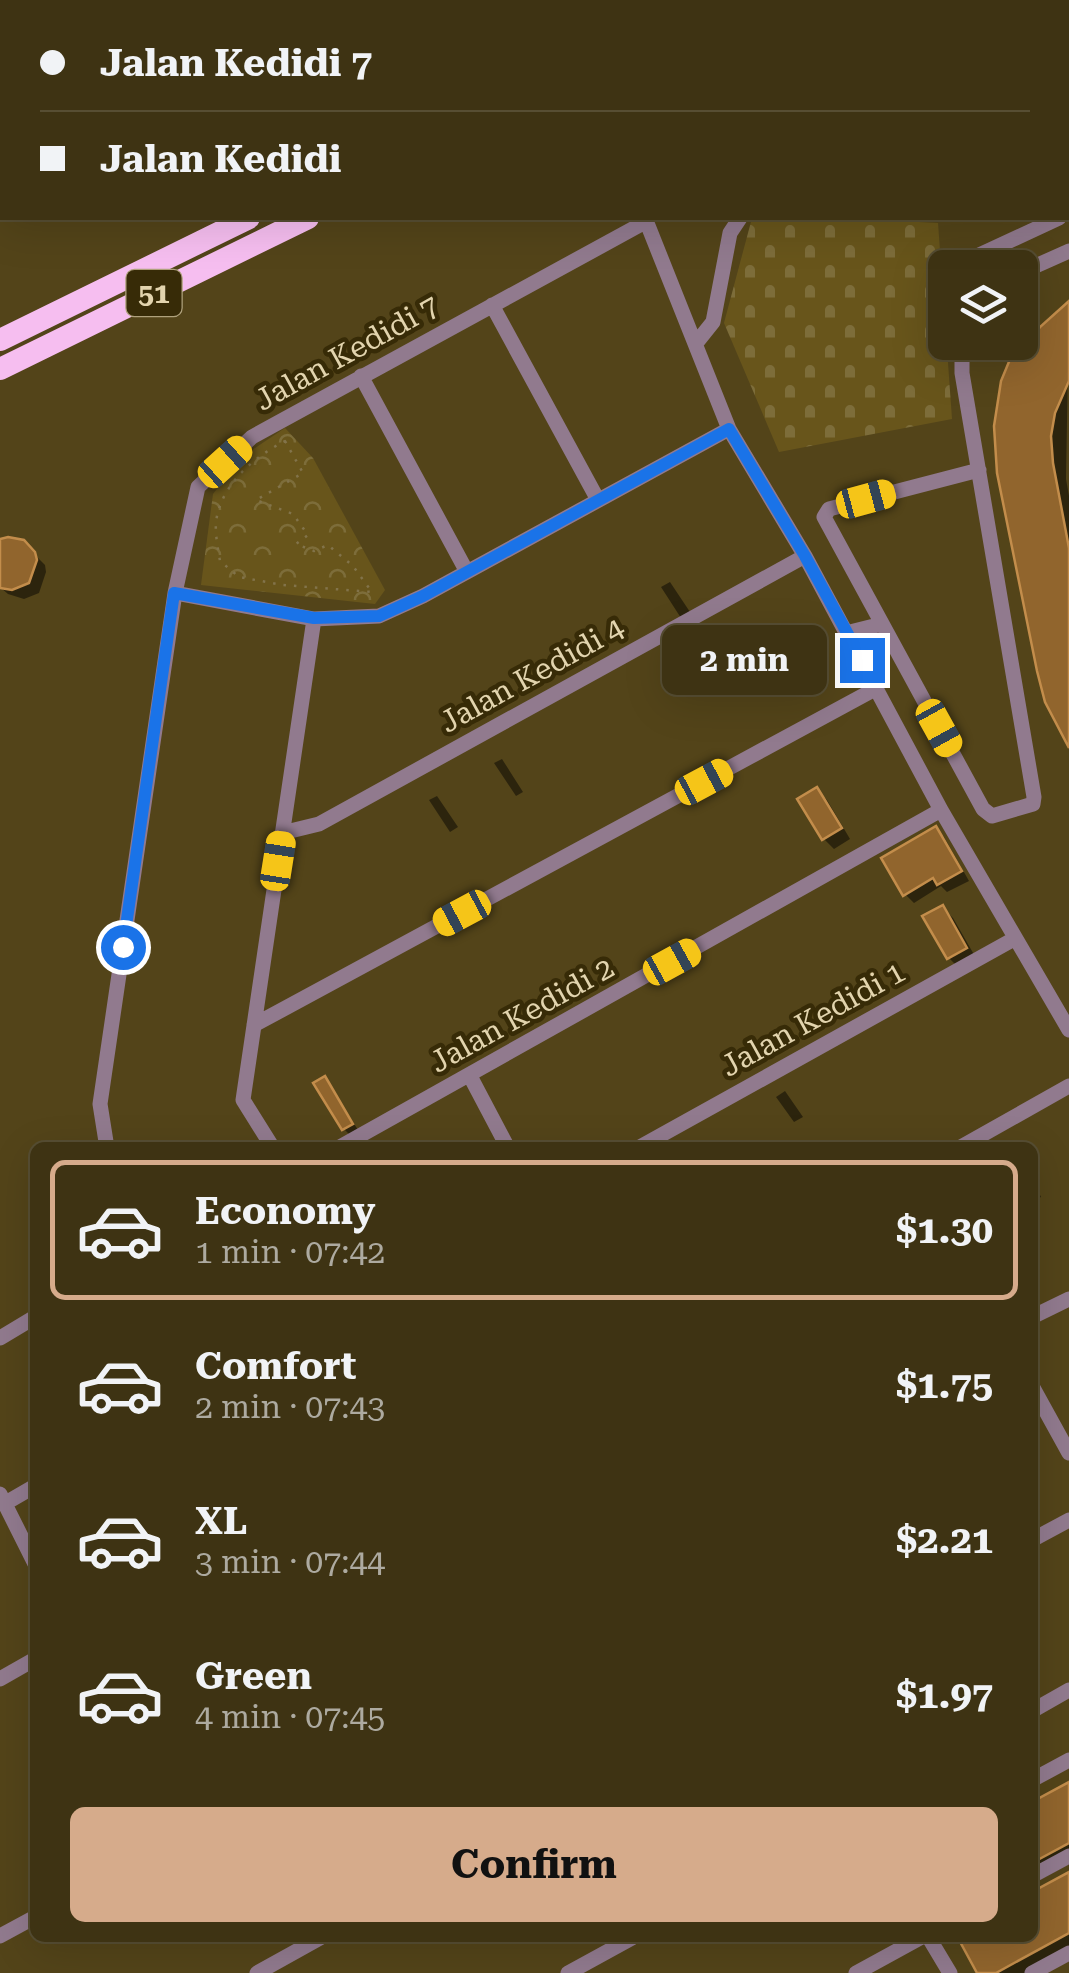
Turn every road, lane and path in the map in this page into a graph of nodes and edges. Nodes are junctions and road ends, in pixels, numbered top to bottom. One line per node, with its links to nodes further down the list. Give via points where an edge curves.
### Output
1 (245, 220): 11 (highway, 51)
2 (304, 220): 14 (highway, 51)
3 (644, 220): 10 (street, Jalan Kedidi 7)
4 (646, 220): 12 (street)
5 (739, 220): 12 (street, via 730,232 713,322)
6 (1054, 220): 7 (street)
7 (990, 250)
8 (1069, 250): 9 (street)
9 (1038, 264)
10 (492, 305): 15 (street, Jalan Kedidi 7); 18 (street)
11 (0, 340)
12 (697, 342): 16 (street)
13 (962, 360): 17 (street)
14 (0, 370)
15 (361, 376): 20 (street); 22 (street, Jalan Kedidi 7, via 252,437 198,487)
16 (729, 429): 18 (street); 19 (street)
17 (978, 470): 24 (street, via 829,509 824,518); 24 (street, via 1033,804 992,816 983,809)
18 (598, 500): 20 (street)
19 (805, 556): 25 (street); 28 (street, Jalan Kedidi 4, via 320,824)
20 (467, 572): 23 (street, via 379,616)
21 (372, 592): 21 (path, via 239,577 220,561 216,522 248,463 285,441 303,473 256,500 293,514 308,535 296,544 336,550)
22 (174, 593): 23 (street); 34 (street, Jalan Kedidi 7, via 100,1104)
23 (314, 618): 28 (street)
24 (882, 624): 25 (street)
25 (846, 633): 26 (street)
26 (878, 688): 27 (street); 30 (street)
27 (942, 810): 29 (street); 32 (street, Jalan Kedidi 2)
28 (282, 833): 30 (street)
29 (1014, 939): 31 (street); 38 (street, Jalan Kedidi 1)
30 (254, 1025): 35 (street, via 243,1100)
31 (1069, 1030)
32 (470, 1076): 36 (street, Jalan Kedidi 2); 37 (street)
33 (1069, 1086): 39 (street)
34 (106, 1142)
35 (269, 1142)
36 (349, 1142)
37 (505, 1142)
38 (649, 1142)
39 (970, 1142)
40 (1069, 1299): 41 (street)
41 (1038, 1313)
42 (30, 1320): 43 (street)
43 (0, 1338)
44 (1038, 1397): 45 (street)
45 (1069, 1453)
46 (30, 1488): 47 (street)
47 (2, 1499): 50 (street)
48 (1069, 1520): 49 (street)
49 (1038, 1537)
50 (30, 1554)
51 (30, 1663): 52 (street)
52 (0, 1679)
53 (1069, 1690): 54 (street)
54 (1038, 1708)
55 (1069, 1760): 56 (street)
56 (1038, 1777)
57 (1069, 1856): 58 (street)
58 (1038, 1873)
59 (30, 1920): 60 (street)
60 (0, 1936)
61 (313, 1942): 66 (street)
62 (625, 1942): 67 (street)
63 (913, 1942): 68 (street)
64 (932, 1942): 69 (street)
65 (1069, 1953): 70 (street)
66 (257, 1973)
67 (568, 1973)
68 (856, 1973)
69 (950, 1973)
70 (1032, 1973)

